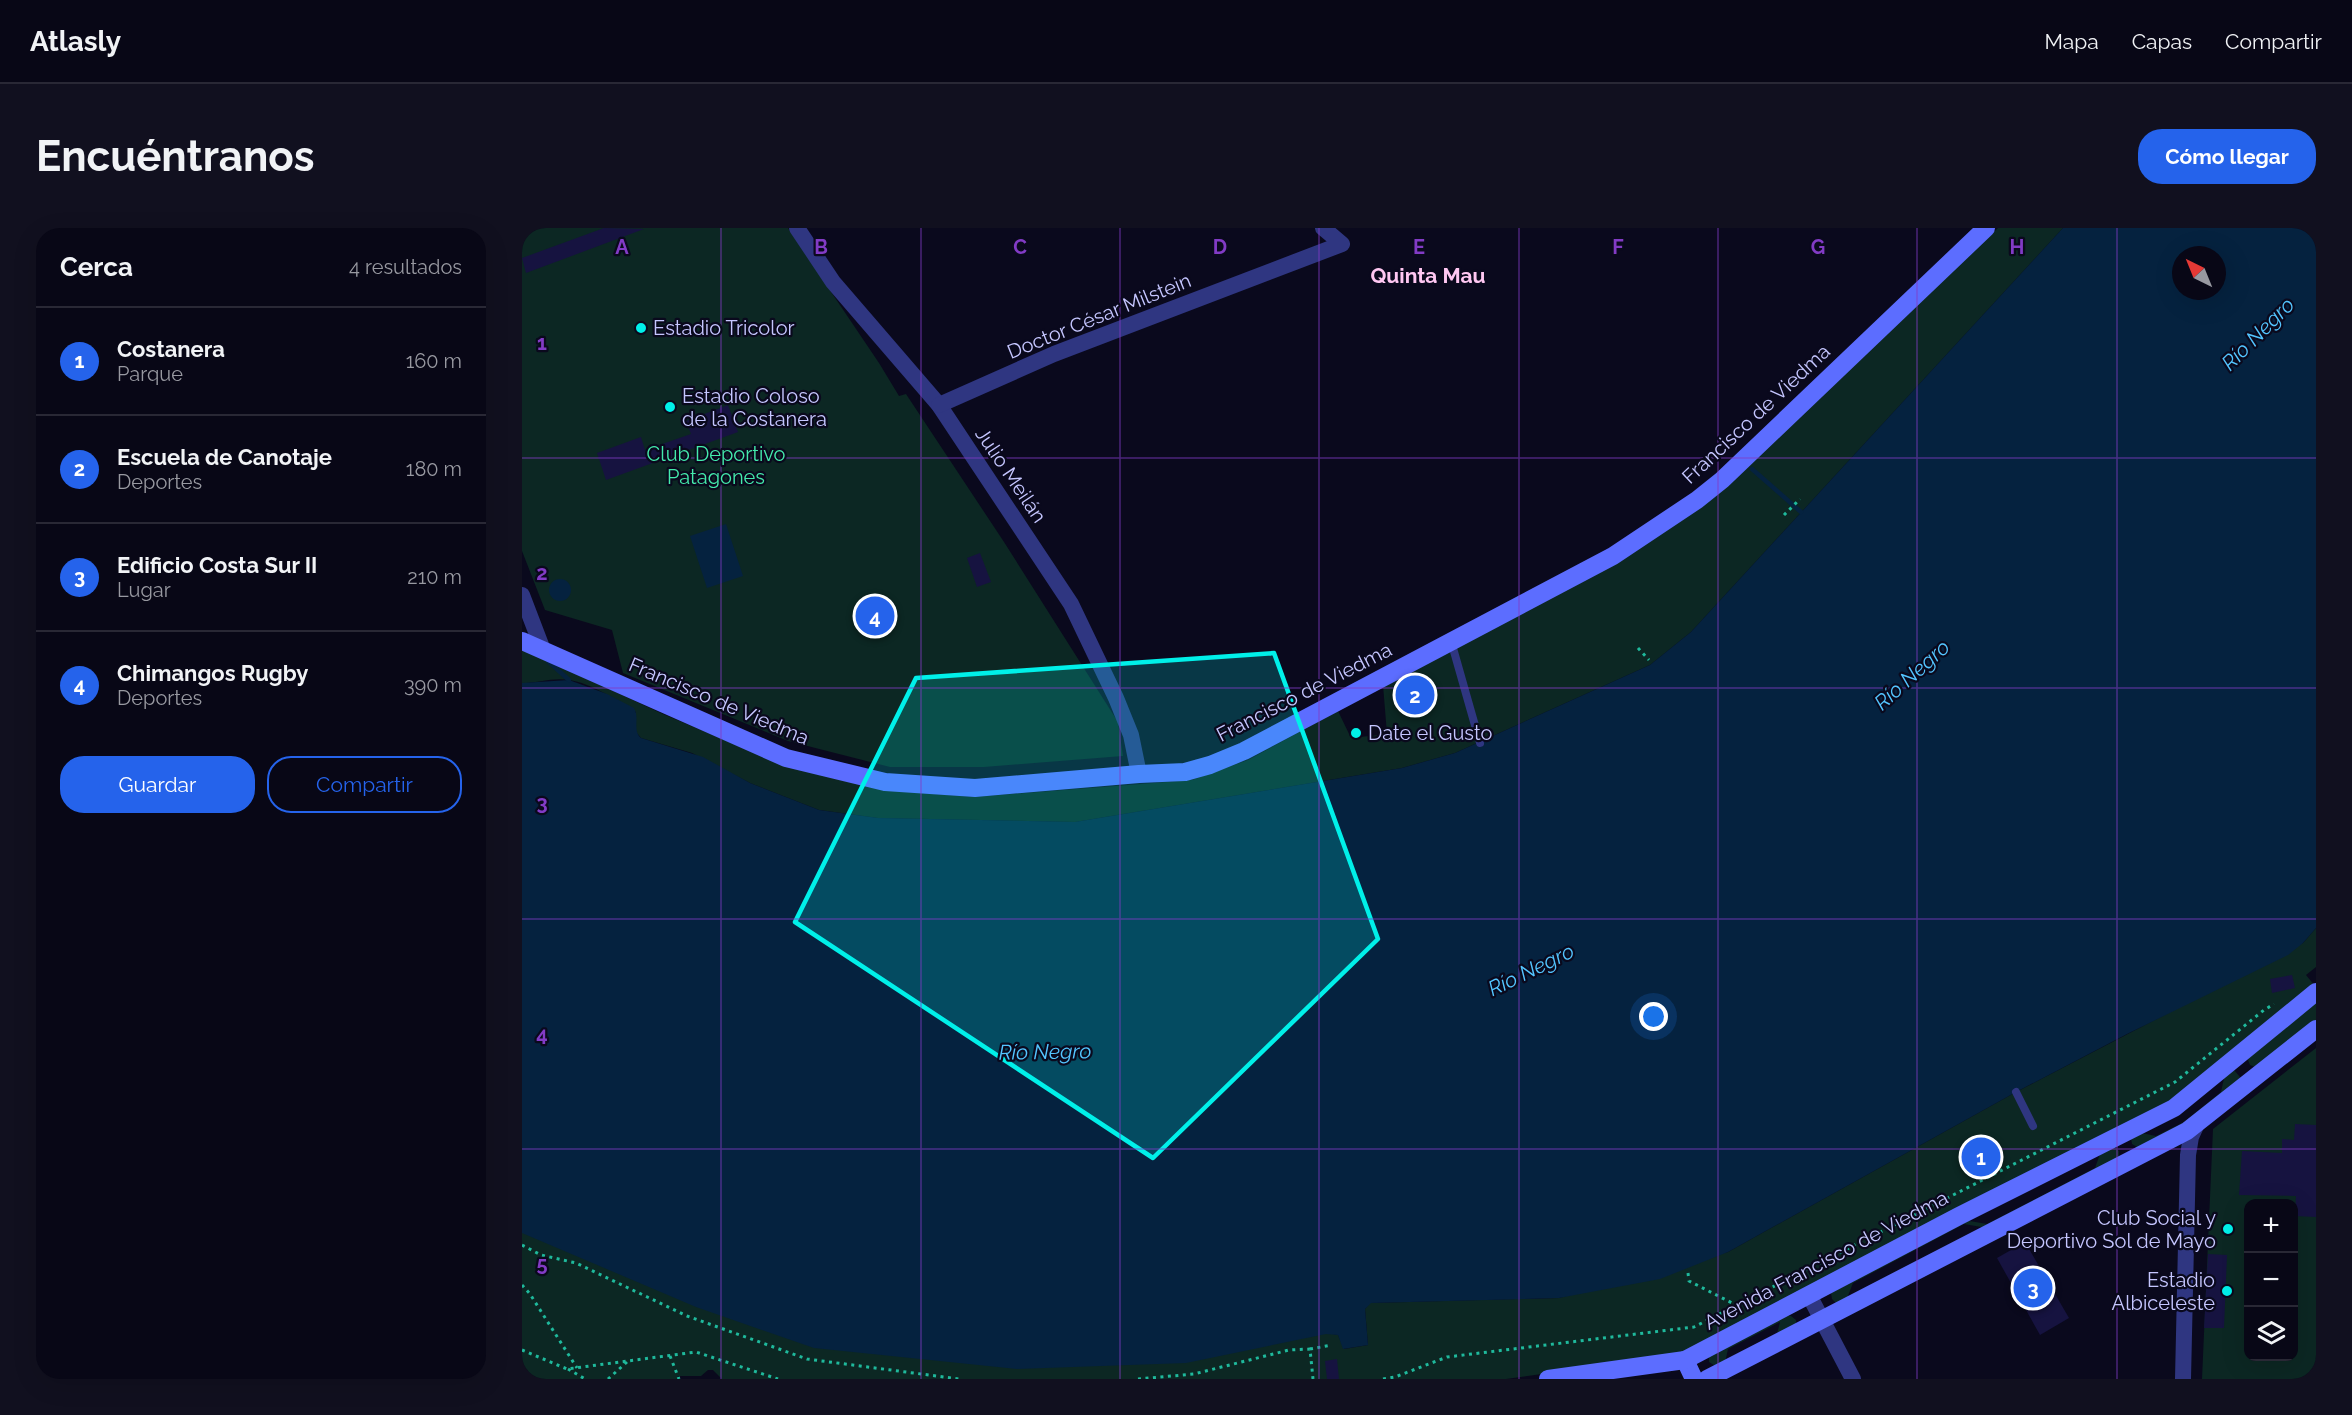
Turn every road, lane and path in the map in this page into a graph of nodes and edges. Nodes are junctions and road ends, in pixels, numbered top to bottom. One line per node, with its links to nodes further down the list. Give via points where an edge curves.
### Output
1 (797, 228): 4 (street, Julio Meilán, via 833,282)
2 (1323, 228): 4 (street, Doctor César Milstein, via 1342,244 1054,354)
3 (1986, 228): 9 (main road, Francisco de Viedma, via 1697,500 1613,556)
4 (939, 405): 14 (street, Julio Meilán, via 1071,604 1120,707)
5 (1800, 499): 6 (path)
6 (1785, 515)
7 (522, 595): 11 (street)
8 (522, 640): 11 (main road, Francisco de Viedma)
9 (1451, 640): 13 (lane); 14 (main road, Francisco de Viedma, via 1236,754 1185,772)
10 (1638, 648): 12 (path)
11 (543, 650): 14 (main road, Francisco de Viedma, via 786,758 885,782 975,788)
12 (1649, 660)
13 (1480, 742)
14 (1139, 774)
15 (2316, 992): 18 (main road, Avenida Francisco de Viedma)
16 (2282, 999): 29 (path, via 2175,1082)
17 (2316, 1029): 19 (main road)
18 (2236, 1059): 19 (main road); 23 (main road, Avenida Francisco de Viedma, via 2174,1108)
19 (2253, 1079): 22 (main road)
20 (2016, 1092): 21 (lane)
21 (2033, 1126)
22 (2196, 1126): 24 (main road); 51 (street, via 2188,1155)
23 (2119, 1136): 24 (main road); 28 (main road, Avenida Francisco de Viedma)
24 (2133, 1159): 30 (main road)
25 (522, 1245): 43 (path, via 541,1255 576,1263 687,1316 807,1359)
26 (1688, 1274): 29 (path, via 1689,1281)
27 (522, 1285): 37 (path)
28 (1809, 1295): 30 (street); 35 (main road, Avenida Francisco de Viedma)
29 (1736, 1305): 46 (path, via 1694,1327 1447,1357)
30 (1823, 1321): 49 (main road); 50 (street)
31 (1332, 1346): 32 (path)
32 (1310, 1349): 44 (path, via 1289,1350 1194,1374); 45 (path)
33 (522, 1350): 38 (path)
34 (670, 1356): 36 (path); 41 (path); 42 (path, via 696,1352)
35 (1685, 1360): 47 (main road, Avenida Francisco de Viedma); 48 (main road)
36 (628, 1361): 37 (path); 40 (path)
37 (578, 1368): 38 (path)
38 (567, 1369): 39 (path)
39 (585, 1379)
40 (608, 1379)
41 (679, 1379)
42 (778, 1379)
43 (959, 1379)
44 (1138, 1379)
45 (1313, 1379)
46 (1383, 1379)
47 (1548, 1379)
48 (1694, 1379)
49 (1707, 1379)
50 (1853, 1379)
51 (2183, 1379)

